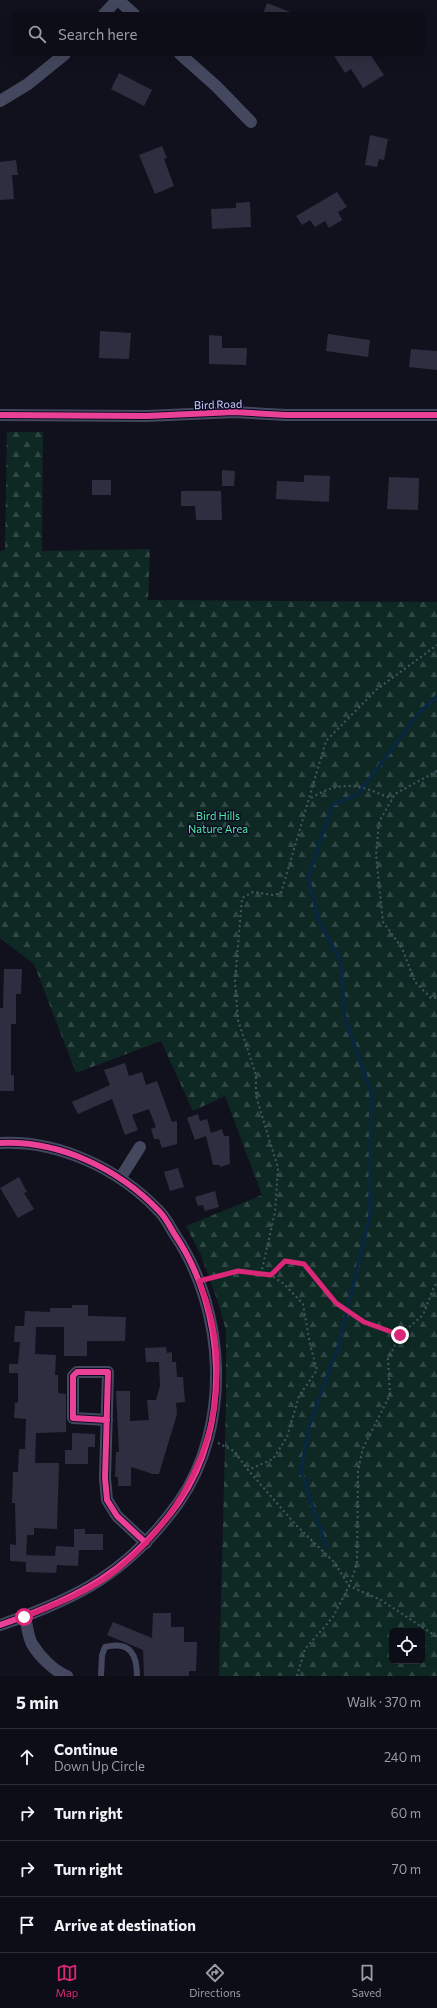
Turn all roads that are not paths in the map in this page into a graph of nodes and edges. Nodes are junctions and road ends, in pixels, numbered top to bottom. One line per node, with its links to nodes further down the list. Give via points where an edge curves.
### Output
1 (117, 0): 2 (street); 3 (street)
2 (106, 12)
3 (132, 12)
4 (63, 56): 6 (street, via 28,84)
5 (182, 56): 7 (street)
6 (0, 101)
7 (251, 122)
8 (0, 415): 9 (street, Bird Road, via 147,416 234,412 286,415)
9 (437, 415)
10 (0, 1143): 12 (street, via 19,1142 48,1146)
11 (140, 1147): 12 (street)
12 (121, 1177): 14 (street, via 160,1212 186,1250 199,1281 215,1339 216,1382 208,1438 197,1469 180,1501)
13 (107, 1420): 13 (street, via 108,1372 77,1372 73,1376 73,1418); 14 (street, via 107,1500 117,1516)
14 (146, 1543): 15 (street, via 118,1569 90,1587 67,1600)
15 (24, 1617): 16 (street); 17 (street, via 32,1644 44,1660)
16 (0, 1625)
17 (68, 1676)
18 (101, 1676): 19 (lane, via 105,1647 115,1645 130,1650 135,1655)
19 (137, 1676)

